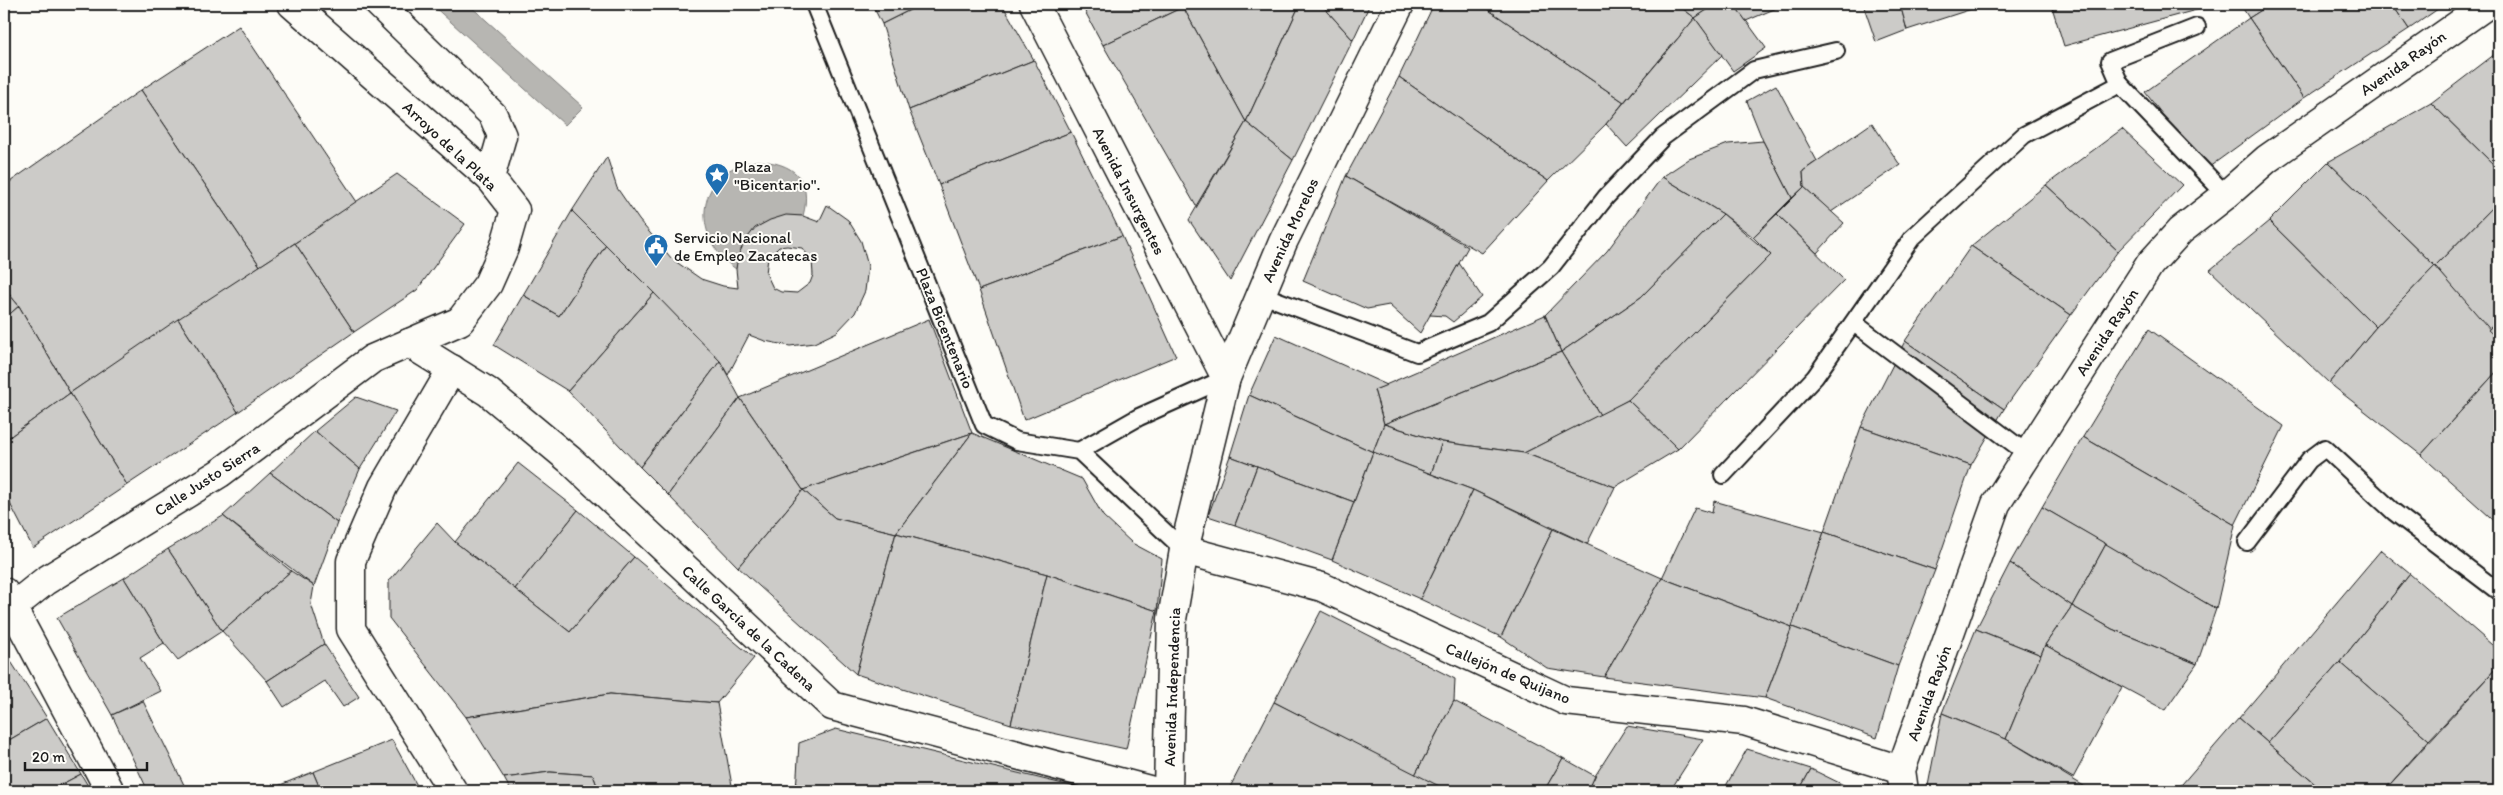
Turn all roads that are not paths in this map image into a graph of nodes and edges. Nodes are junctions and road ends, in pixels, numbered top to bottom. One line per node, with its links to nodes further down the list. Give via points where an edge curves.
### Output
1 (292, 4): 10 (street, Arroyo de la Plata)
2 (379, 4): 10 (street, via 494,115 502,136)
3 (814, 4): 17 (lane, Plaza Bicentenario, via 984,425 1017,441)
4 (1034, 4): 16 (street, Avenida Insurgentes)
5 (1400, 4): 12 (street, Avenida Morelos)
6 (2488, 4): 11 (street, Avenida Rayón, via 2267,159)
7 (2197, 27): 9 (lane, via 2110,61)
8 (1836, 51): 12 (lane, via 1754,70 1663,137 1606,197 1551,266 1488,323 1417,352)
9 (2120, 84): 11 (lane); 13 (lane, via 2024,135 1912,238)
10 (490, 178): 14 (street, Arroyo de la Plata, via 515,210 504,248 488,284 460,321)
11 (2226, 195): 18 (street, Avenida Rayón, via 2180,231 2150,264)
12 (1260, 294): 16 (street, Avenida Morelos)
13 (1854, 322): 18 (lane); 20 (lane, via 1815,377)
14 (409, 343): 15 (street, Calle García de la Cadena); 24 (street, Calle Justo Sierra, via 372,359 220,473)
15 (452, 369): 27 (street, via 383,487 351,561 351,629); 28 (street, Calle García de la Cadena, via 488,392 570,460 832,706)
16 (1226, 378): 17 (lane, via 1139,417); 19 (street, Avenida Morelos)
17 (1079, 451): 22 (lane)
18 (2028, 455): 25 (street, Avenida Rayón, via 1996,504)
19 (1203, 466): 22 (street, Avenida Independencia)
20 (1723, 475)
21 (2247, 542): 23 (lane, via 2309,460 2325,448 2394,512)
22 (1184, 550): 25 (street, Callejón de Quijano, via 1322,587 1566,701 1744,721); 29 (street, Avenida Independencia, via 1172,619)
23 (2499, 592)
24 (7, 605): 26 (street)
25 (1903, 781)
26 (110, 791)
27 (453, 791)
28 (1153, 791)
29 (1168, 791)

